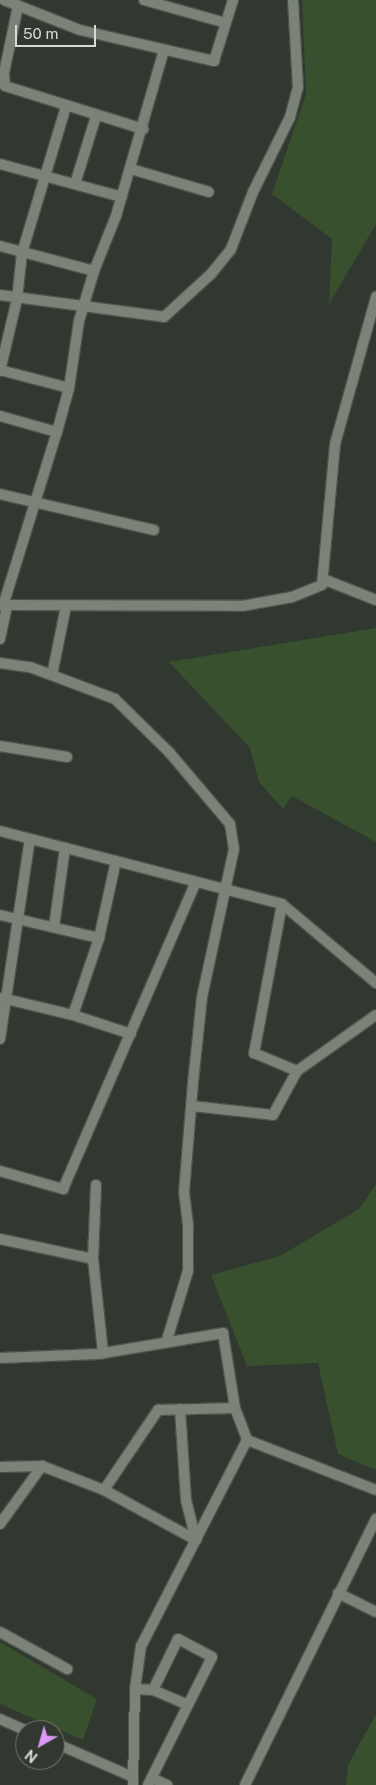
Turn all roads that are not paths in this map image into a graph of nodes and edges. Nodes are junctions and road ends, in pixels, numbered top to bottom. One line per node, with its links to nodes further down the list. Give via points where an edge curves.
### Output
1 (4, 0): 5 (street)
2 (144, 0): 6 (street)
3 (233, 0): 6 (street)
4 (293, 0): 23 (street, via 298,87 290,117 253,192 231,249 210,274 164,317)
5 (18, 6): 7 (street, via 80,30); 8 (street, via 4,73 5,86)
6 (226, 23): 7 (street, via 214,61)
7 (164, 50): 10 (street)
8 (66, 106): 9 (street); 13 (street)
9 (96, 116): 10 (street); 14 (street)
10 (143, 129): 12 (street)
11 (0, 164): 13 (street)
12 (131, 169): 15 (street); 16 (street)
13 (44, 176): 14 (street); 18 (street)
14 (75, 184): 16 (street)
15 (209, 192)
16 (122, 197): 19 (street)
17 (0, 246): 18 (street)
18 (22, 253): 19 (street); 22 (street)
19 (94, 271): 23 (street)
20 (0, 295): 22 (street)
21 (376, 296): 32 (street, via 336,444)
22 (17, 298): 23 (street); 24 (street)
23 (84, 308): 25 (street)
24 (0, 370): 25 (street)
25 (69, 388): 27 (street)
26 (0, 416): 27 (street)
27 (57, 432): 29 (street)
28 (0, 494): 29 (street)
29 (34, 504): 30 (street); 31 (street)
30 (154, 530)
31 (5, 576): 34 (street)
32 (323, 579): 33 (street); 35 (street, via 322,584 292,597 242,606)
33 (376, 600)
34 (3, 606): 35 (street); 36 (street)
35 (66, 606): 38 (street)
36 (0, 639)
37 (0, 663): 38 (street, via 30,667)
38 (52, 675): 46 (street, via 115,698 169,752 230,824 234,850)
39 (0, 746): 40 (street)
40 (67, 756)
41 (0, 832): 42 (street)
42 (30, 839): 43 (street); 49 (street)
43 (65, 848): 44 (street); 50 (street)
44 (116, 861): 45 (street); 51 (street)
45 (196, 884): 46 (street); 56 (street)
46 (224, 891): 47 (street); 59 (street, via 202,997)
47 (282, 904): 52 (street); 58 (street, via 254,1053)
48 (0, 914): 49 (street)
49 (18, 919): 50 (street); 53 (street)
50 (54, 927): 51 (street)
51 (99, 938): 54 (street)
52 (376, 984)
53 (3, 999): 54 (street); 57 (street)
54 (73, 1015): 56 (street)
55 (376, 1015): 58 (street)
56 (131, 1034): 60 (street, via 63,1189)
57 (0, 1039)
58 (297, 1071): 59 (street, via 273,1115)
59 (192, 1106): 64 (street, via 184,1192 188,1271)
60 (0, 1171)
61 (96, 1185): 63 (street)
62 (0, 1239): 63 (street)
63 (93, 1259): 65 (street)
64 (166, 1343): 65 (street); 67 (street, via 223,1334)
65 (103, 1353): 66 (street)
66 (0, 1358)
67 (235, 1408): 68 (street); 69 (street)
68 (180, 1409): 72 (street, via 158,1410); 76 (street, via 186,1500)
69 (247, 1440): 73 (street); 76 (street)
70 (42, 1466): 71 (street); 72 (street); 75 (street)
71 (0, 1467)
72 (104, 1490): 76 (street)
73 (376, 1490)
74 (376, 1519): 77 (street)
75 (0, 1524)
76 (196, 1540): 81 (street, via 141,1646)
77 (338, 1593): 78 (street); 90 (street)
78 (376, 1612)
79 (0, 1632): 80 (street)
80 (67, 1669)
81 (135, 1689): 82 (street); 87 (street)
82 (153, 1690): 83 (street); 83 (street, via 178,1639 212,1657)
83 (188, 1705): 88 (street)
84 (0, 1720): 85 (street)
85 (15, 1726)
86 (65, 1748): 87 (street)
87 (133, 1781)
88 (150, 1781): 89 (street)
89 (167, 1785)
90 (245, 1785)

